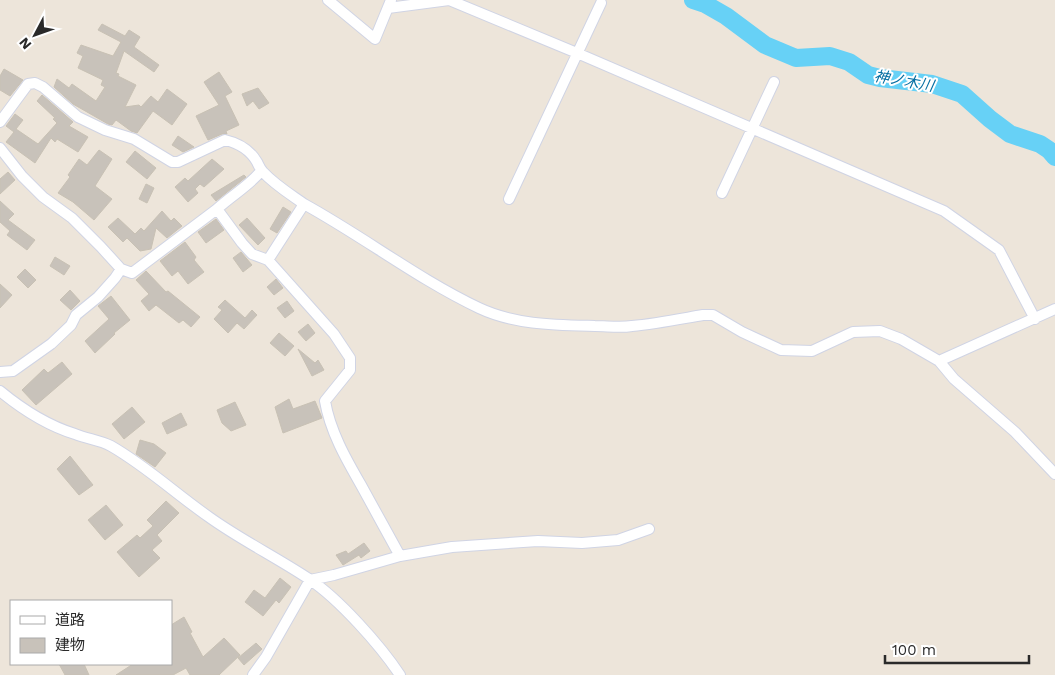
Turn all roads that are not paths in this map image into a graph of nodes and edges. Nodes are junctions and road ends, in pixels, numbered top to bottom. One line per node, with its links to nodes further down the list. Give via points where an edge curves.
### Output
1 (328, 0): 3 (street, via 375,39)
2 (601, 3): 4 (street)
3 (389, 4): 4 (street, via 449,0)
4 (577, 54): 7 (street); 11 (street)
5 (774, 82): 7 (street)
6 (0, 122): 9 (street, via 28,84 34,83 78,117 134,139 172,162 225,140 243,147 253,156)
7 (753, 129): 10 (street); 17 (street, via 944,211 999,250)
8 (0, 148): 15 (street, via 22,176 43,197 72,218)
9 (261, 171): 12 (street); 13 (street)
10 (722, 193)
11 (509, 199)
12 (304, 204): 14 (street); 18 (street, via 342,224 458,298 509,318 550,324 631,327 714,315 781,350 797,351 812,351 853,332 880,331 901,339)
13 (217, 209): 14 (street, via 252,254); 15 (street, via 132,273)
14 (268, 260): 23 (street, via 334,334 350,358 350,370 325,401 328,419 352,471)
15 (121, 269): 19 (street, via 51,344 13,372)
16 (1055, 309): 17 (street)
17 (1035, 319): 18 (street)
18 (939, 362): 21 (street)
19 (0, 372)
20 (0, 392): 24 (street, via 44,422 109,445 239,538)
21 (1055, 474)
22 (650, 529): 23 (street, via 618,540 452,547)
23 (400, 556): 24 (street)
24 (310, 580): 25 (street); 26 (street, via 356,622)
25 (253, 675)
26 (400, 675)

